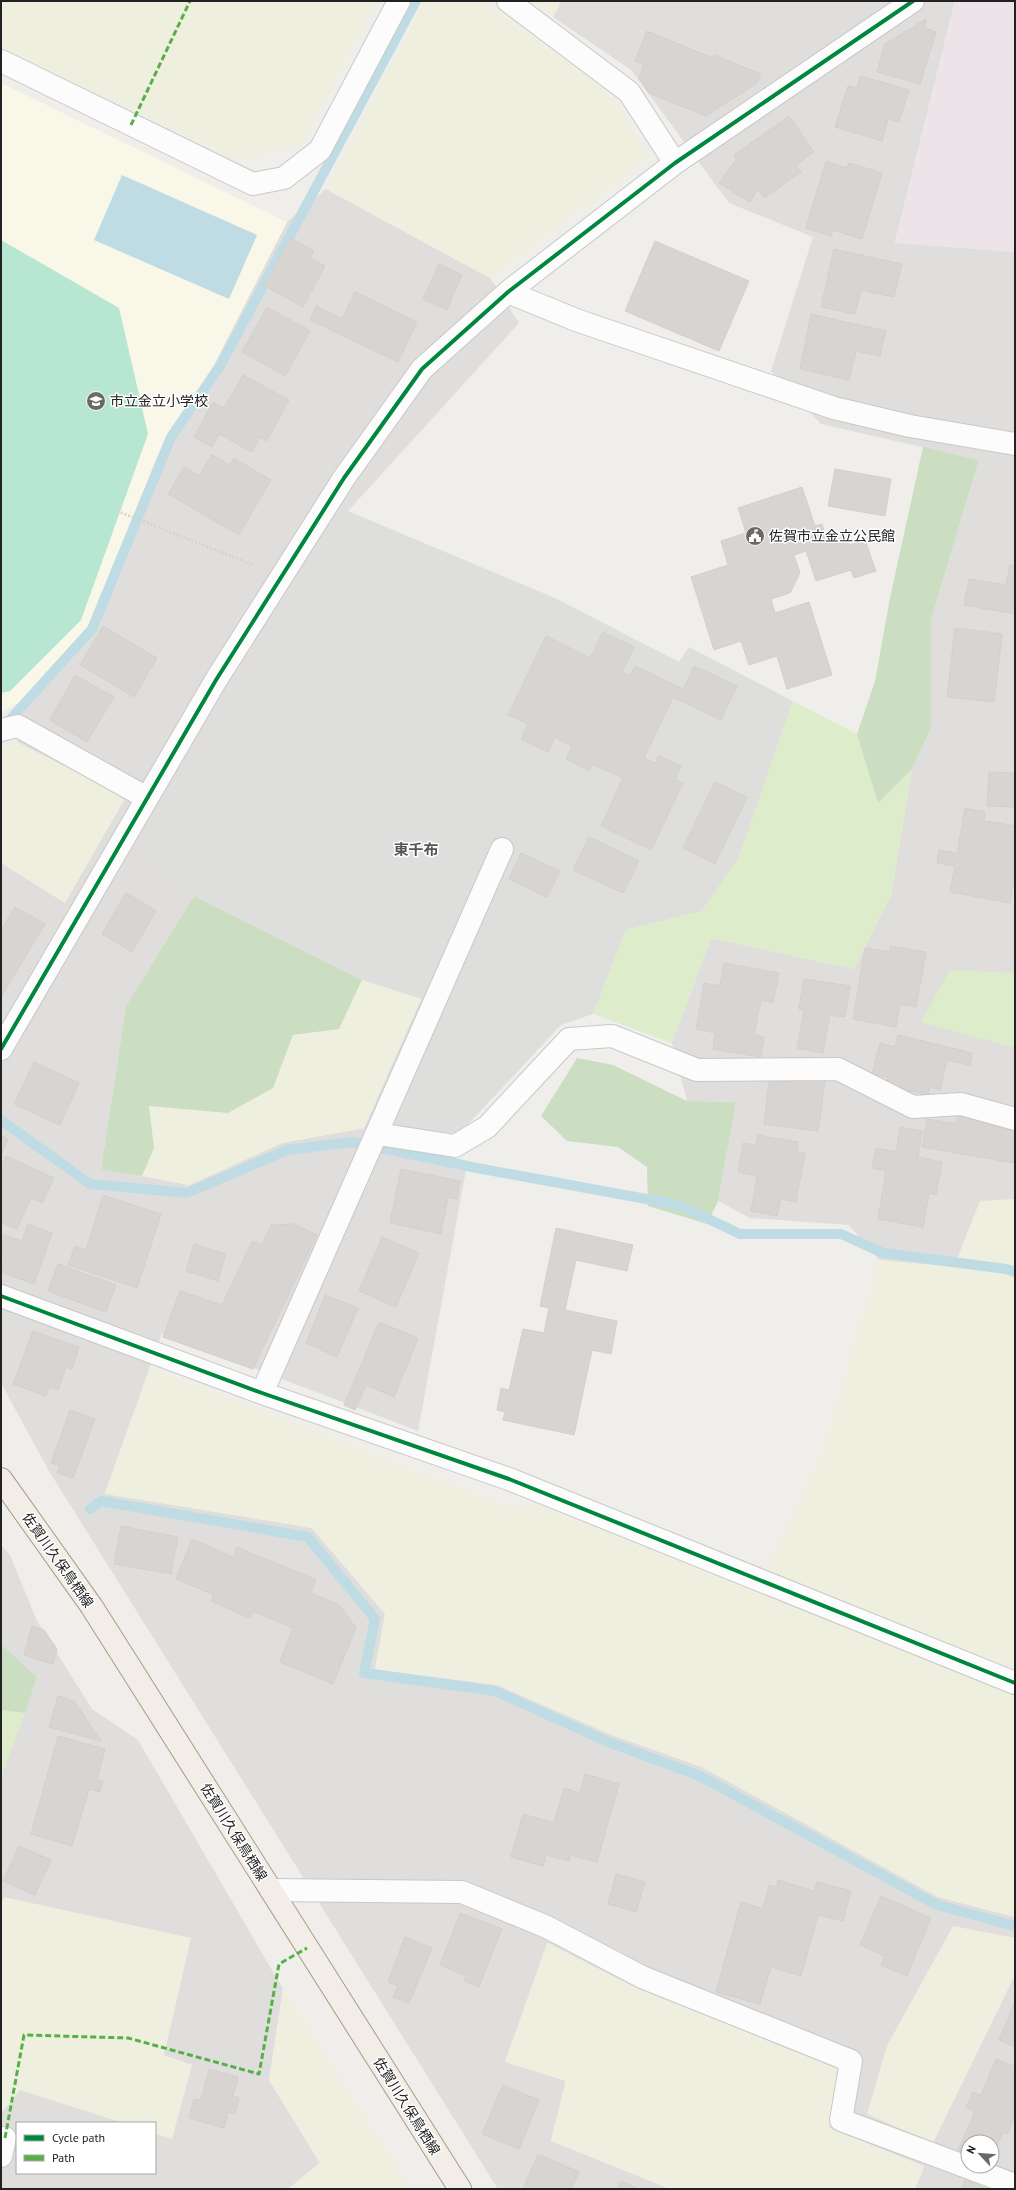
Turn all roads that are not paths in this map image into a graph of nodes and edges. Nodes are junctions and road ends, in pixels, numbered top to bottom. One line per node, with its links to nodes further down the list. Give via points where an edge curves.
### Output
1 (399, 1): 4 (street, via 320,150 284,178 253,184)
2 (508, 1): 5 (street, via 629,92)
3 (913, 1): 5 (street)
4 (1, 61)
5 (675, 163): 6 (street)
6 (508, 292): 7 (street, via 576,320 834,408 910,426); 9 (street, via 422,369 344,478 216,680)
7 (1015, 444)
8 (9, 728): 9 (street)
9 (147, 798): 11 (street)
10 (502, 849): 13 (street)
11 (1, 1047)
12 (1015, 1119): 13 (street, via 961,1104 913,1107 838,1070 697,1070 612,1036 569,1039 487,1127 455,1146)
13 (378, 1134): 15 (street)
14 (1, 1296): 15 (street)
15 (262, 1393): 17 (street, via 509,1479)
16 (1, 1479): 18 (main road, 佐賀川久保鳥栖線, via 92,1607)
17 (1015, 1683)
18 (271, 1890): 19 (street, via 462,1892 547,1927 642,1977 851,2061 841,2120); 20 (main road, 佐賀川久保鳥栖線)
19 (1015, 2186)
20 (460, 2189)

